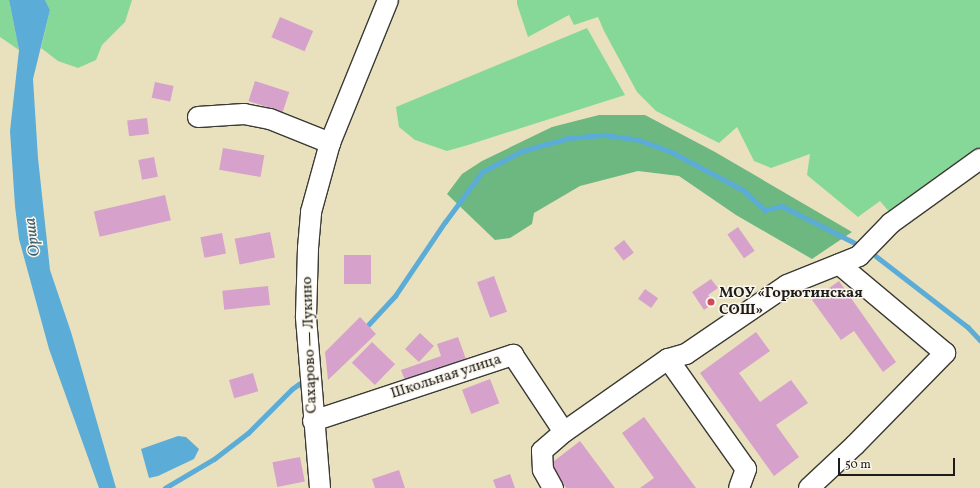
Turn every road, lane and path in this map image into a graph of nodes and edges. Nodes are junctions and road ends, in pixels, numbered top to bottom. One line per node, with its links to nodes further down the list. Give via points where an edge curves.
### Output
1 (388, 0): 3 (street, Сахарово — Лукино)
2 (198, 116): 3 (street, via 244,114 270,119)
3 (330, 143): 7 (street, Сахарово — Лукино, via 312,212 308,248 306,316)
4 (980, 159): 5 (street, via 891,224 858,256)
5 (839, 264): 6 (street, via 787,285 686,354); 12 (street, via 945,353)
6 (668, 359): 8 (street); 11 (street, via 746,469)
7 (313, 421): 8 (street, Школьная улица, via 513,355); 9 (street, Сахарово — Лукино)
8 (564, 432): 10 (street, via 542,451 543,470)
9 (320, 488)
10 (553, 488)
11 (739, 488)
12 (809, 488)

